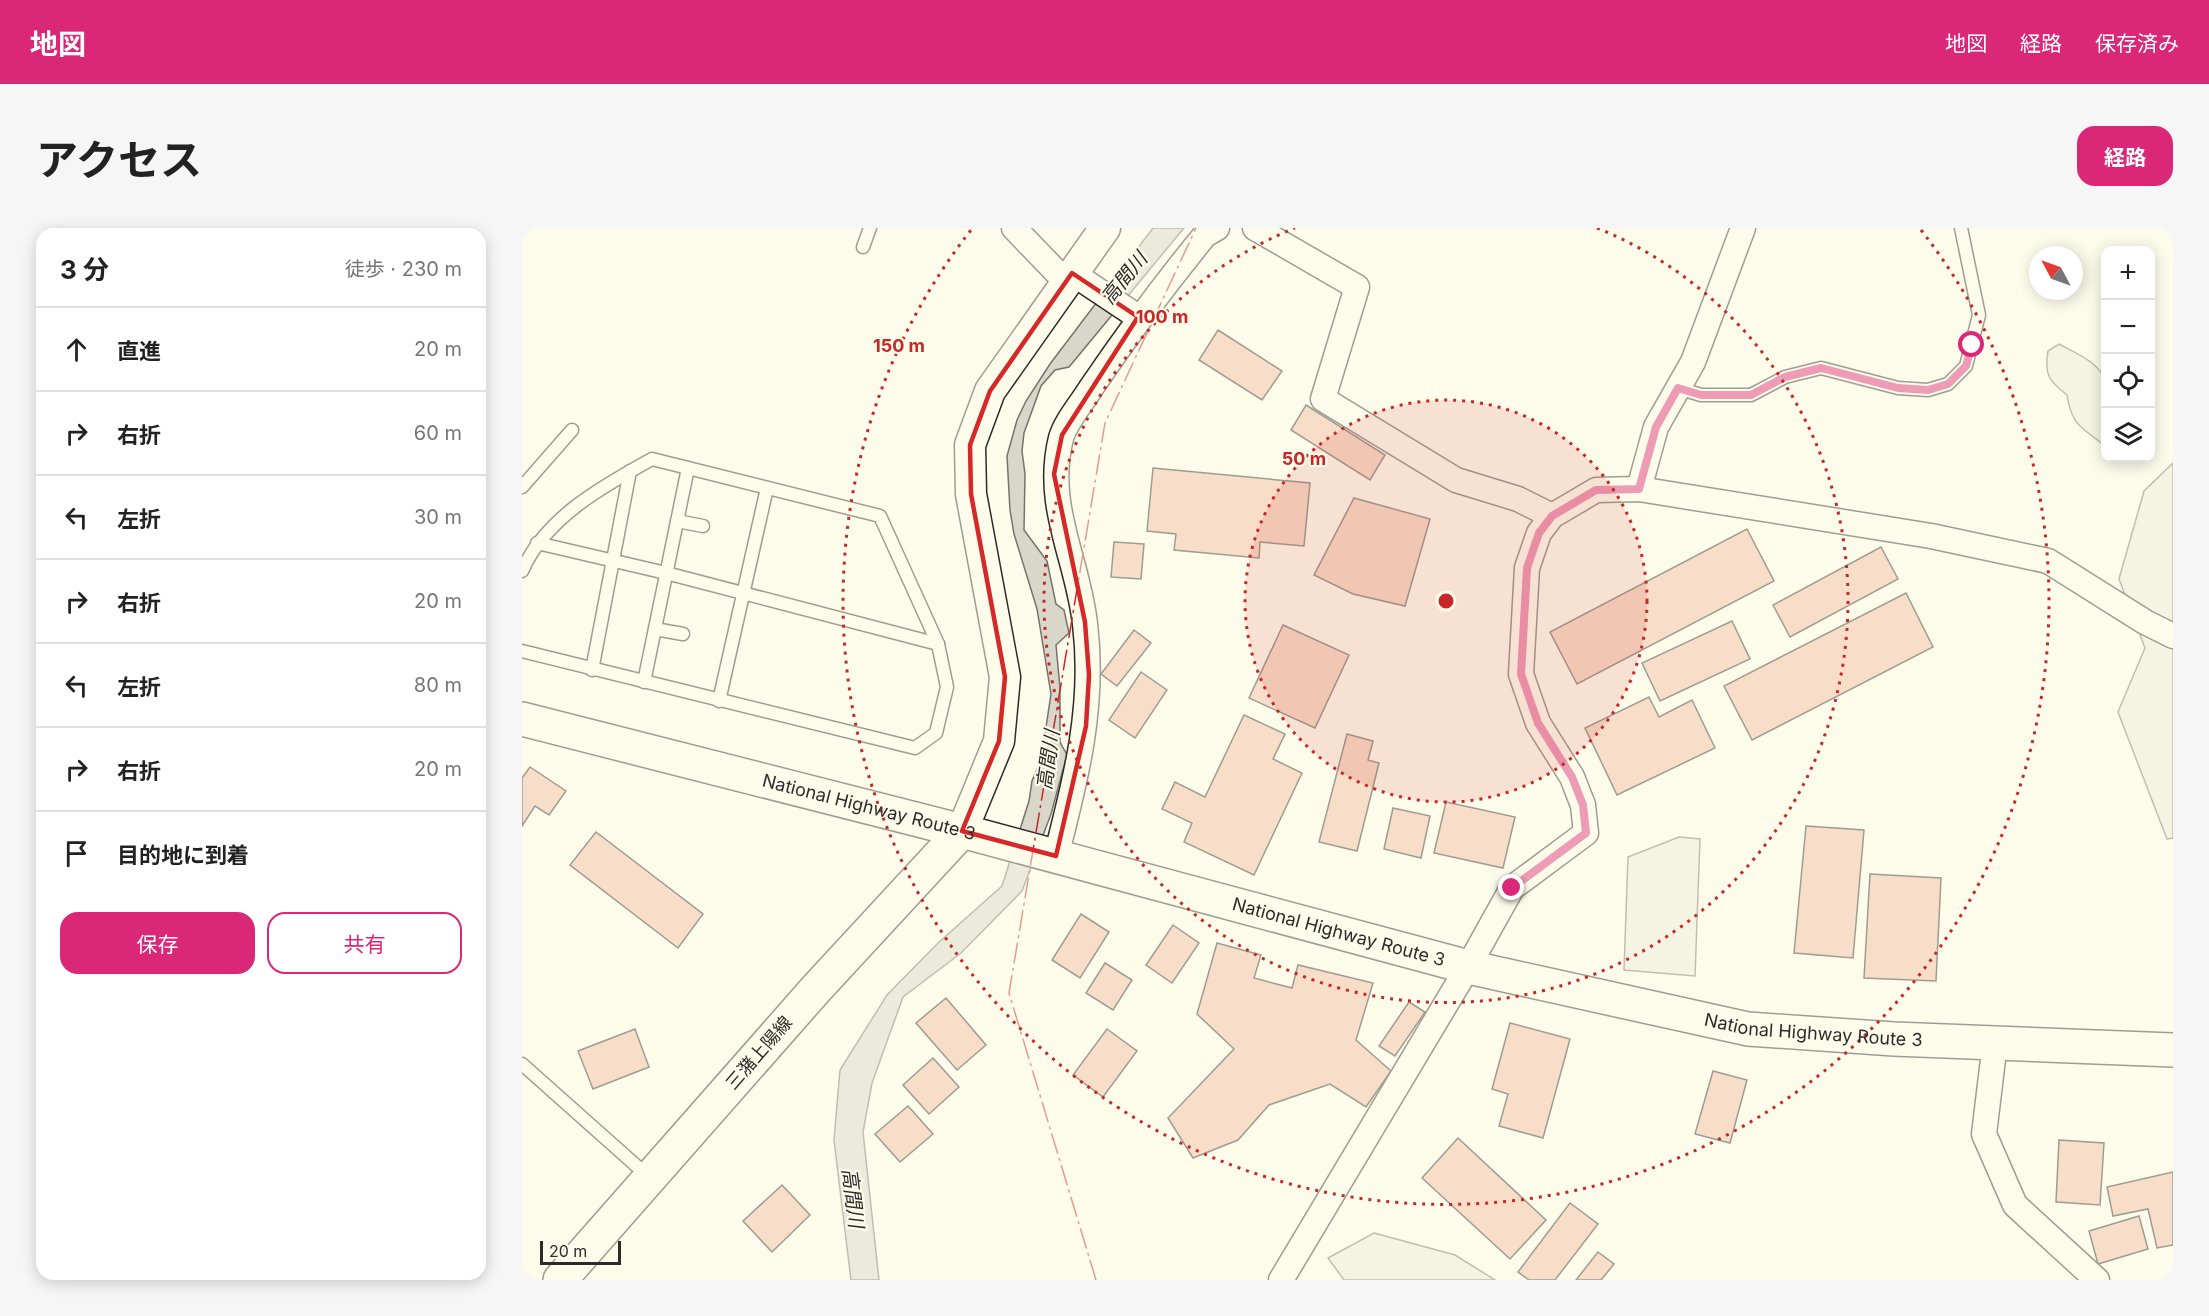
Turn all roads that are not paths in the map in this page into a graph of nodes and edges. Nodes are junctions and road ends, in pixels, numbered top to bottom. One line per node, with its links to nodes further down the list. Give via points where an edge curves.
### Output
1 (870, 228): 8 (lane)
2 (1014, 228): 9 (street)
3 (1106, 228): 9 (street)
4 (1217, 228): 10 (street, via 1204,235)
5 (1255, 228): 18 (street, via 1357,287 1323,399 1456,480 1518,499)
6 (1743, 228): 11 (street, via 1693,362)
7 (1961, 228): 11 (lane, via 1979,315 1966,366 1948,384 1928,390 1898,388 1821,368 1785,377 1751,395 1701,395)
8 (863, 247)
9 (1076, 280): 10 (street); 35 (street, via 990,391 970,445 971,495 1005,677 999,741)
10 (1133, 314): 36 (street, via 1062,435 1054,474 1057,505 1085,622 1089,675 1086,726)
11 (1678, 388): 17 (street, via 1656,427)
12 (573, 430): 15 (lane)
13 (688, 468): 14 (lane, via 652,459); 16 (lane); 19 (lane)
14 (630, 471): 21 (lane, via 607,484); 22 (lane)
15 (522, 487)
16 (767, 488): 25 (lane); 29 (lane, via 880,516)
17 (1639, 489): 18 (street, via 1596,490); 28 (street, via 1931,536 2048,561)
18 (1552, 516): 37 (street, via 1539,533 1527,568 1521,674 1538,723 1572,777 1583,805 1586,833 1512,888)
19 (677, 521): 20 (lane); 24 (lane)
20 (703, 525)
21 (537, 543): 22 (lane); 23 (lane)
22 (613, 560): 24 (lane); 31 (lane)
23 (522, 571)
24 (666, 573): 25 (lane); 26 (lane)
25 (743, 595): 29 (lane); 33 (lane)
26 (655, 629): 27 (lane); 32 (lane)
27 (683, 634)
28 (2173, 636)
29 (938, 644): 33 (lane, via 947,687 936,733 915,748)
30 (522, 651): 31 (lane)
31 (592, 670): 32 (lane)
32 (644, 682): 33 (lane)
33 (719, 701)
34 (522, 719): 35 (main road, National Highway Route 3)
35 (962, 831): 36 (main road, National Highway Route 3); 41 (main road, 三潴上陽線, via 816,988)
36 (1051, 855): 37 (main road, National Highway Route 3)
37 (1468, 967): 38 (main road, National Highway Route 3, via 1748,1029); 43 (street)
38 (1995, 1043): 39 (main road, National Highway Route 3); 44 (street, via 1984,1134 2015,1204)
39 (2173, 1050)
40 (522, 1064): 41 (lane)
41 (650, 1178): 42 (main road, 三潴上陽線)
42 (560, 1280)
43 (1281, 1280)
44 (2097, 1280)

